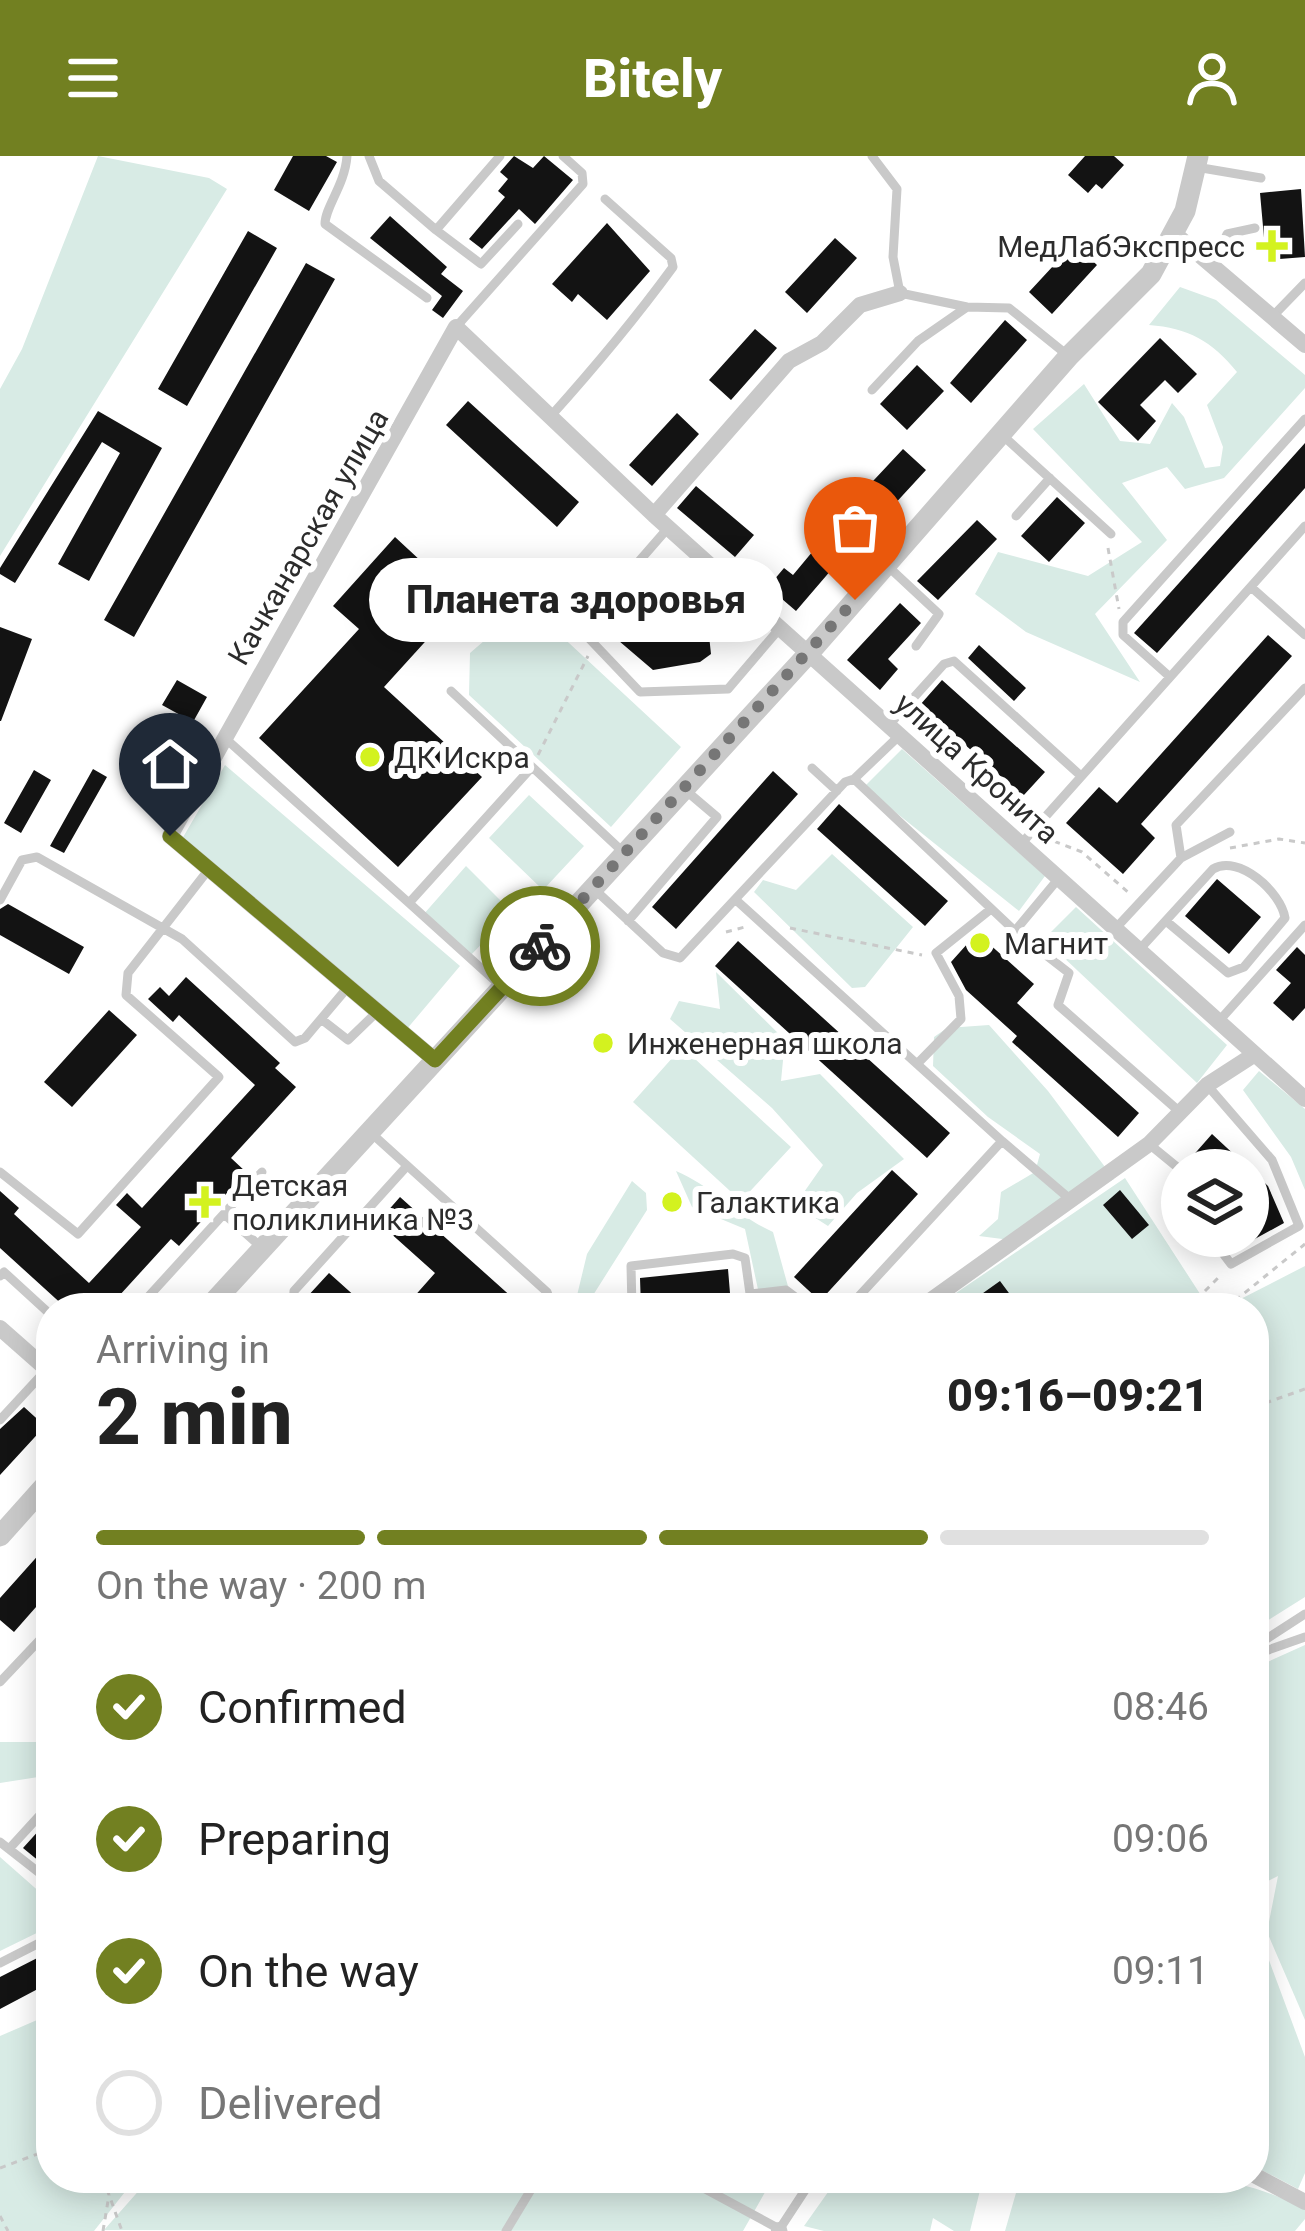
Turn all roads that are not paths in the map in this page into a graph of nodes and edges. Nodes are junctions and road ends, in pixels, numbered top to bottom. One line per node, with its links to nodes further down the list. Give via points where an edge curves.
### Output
1 (347, 156): 16 (lane, via 345,184 325,224)
2 (369, 156): 11 (lane, via 379,181)
3 (500, 156): 11 (lane)
4 (563, 156): 19 (lane, via 582,172 583,184)
5 (872, 156): 15 (lane, via 897,189)
6 (1197, 162): 7 (lane); 12 (street)
7 (1262, 178)
8 (605, 199): 23 (lane, via 673,267 630,329)
9 (518, 224): 11 (lane, via 481,264)
10 (1256, 228): 13 (lane, via 1228,234)
11 (436, 230)
12 (1175, 234): 13 (street); 21 (street, via 1151,274)
13 (1214, 265): 18 (street)
14 (1305, 284): 18 (lane)
15 (900, 293): 17 (lane); 29 (street, via 860,305 822,343 789,361)
16 (428, 298)
17 (967, 308): 21 (lane, via 1009,308); 22 (lane, via 918,341)
18 (1272, 316): 20 (street)
19 (456, 327): 23 (street, улица Кронита); 42 (street, Качканарская улица)
20 (1305, 345)
21 (1069, 356): 25 (street)
22 (872, 390)
23 (550, 417): 29 (street, улица Кронита)
24 (1305, 419): 38 (lane, via 1123,622 1124,635)
25 (1001, 434): 26 (lane); 32 (street)
26 (1050, 478): 28 (lane); 31 (lane)
27 (834, 516): 32 (lane)
28 (1016, 516)
29 (661, 522): 34 (street, улица Кронита); 34 (lane, via 580,629 640,692 728,689)
30 (1305, 526): 33 (lane)
31 (1111, 534)
32 (886, 565): 36 (lane, via 939,614); 37 (street)
33 (1251, 586): 35 (lane); 38 (lane)
34 (780, 628): 37 (street, улица Кронита)
35 (1305, 635)
36 (916, 646)
37 (809, 653): 41 (street, улица Кронита); 47 (street)
38 (1170, 677): 45 (lane)
39 (1305, 688): 52 (lane, via 1176,825)
40 (451, 691): 43 (lane)
41 (894, 730): 45 (lane, via 954,661); 46 (lane); 50 (street, улица Кронита)
42 (225, 738): 53 (street, Качканарская улица, via 170,836); 58 (lane)
43 (532, 767): 51 (lane); 58 (lane)
44 (812, 768): 48 (lane)
45 (1082, 776): 50 (lane)
46 (854, 779): 48 (lane); 59 (lane)
47 (684, 789): 51 (street); 60 (lane, via 717,817)
48 (837, 790): 57 (lane)
49 (1230, 832): 52 (lane)
50 (1026, 839): 54 (street, улица Кронита)
51 (625, 854): 55 (street)
52 (1181, 858): 64 (lane)
53 (209, 869): 63 (lane); 67 (street)
54 (1059, 878): 64 (street, улица Кронита); 65 (lane)
55 (593, 888): 60 (lane); 68 (street)
56 (0, 900): 63 (lane, via 31,855)
57 (736, 900): 60 (lane, via 688,952 671,958); 74 (lane)
58 (409, 903): 68 (lane)
59 (992, 909): 65 (lane); 74 (lane, via 935,957 959,996 961,1019)
60 (628, 921)
61 (1166, 921): 61 (lane, via 1213,868 1232,862 1280,902 1285,918 1244,967 1228,973); 66 (lane)
62 (1305, 925): 71 (lane)
63 (164, 928): 70 (lane, via 295,1042); 85 (lane, via 128,974 126,995 219,1078 78,1234)
64 (1115, 929): 66 (street, улица Кронита)
65 (1015, 931): 77 (lane, via 1069,973 1058,1005)
66 (1139, 950): 71 (street, улица Кронита)
67 (348, 987): 69 (street); 70 (lane)
68 (502, 987): 73 (street)
69 (377, 1011): 70 (lane, via 348,1040); 73 (street)
70 (321, 1019)
71 (1219, 1022): 72 (street, улица Кронита)
72 (1255, 1054): 75 (street); 76 (street, улица Кронита)
73 (435, 1060): 78 (street)
74 (917, 1064): 79 (lane)
75 (1207, 1085): 77 (street); 81 (lane)
76 (1305, 1099)
77 (1181, 1113): 80 (street)
78 (370, 1132): 84 (lane); 90 (street)
79 (1002, 1141): 87 (lane); 100 (lane)
80 (1149, 1144): 82 (lane); 87 (street)
81 (1262, 1149)
82 (1161, 1154)
83 (1269, 1157): 89 (lane, via 1299,1226)
84 (407, 1166): 94 (lane); 95 (lane)
85 (0, 1172)
86 (262, 1172): 88 (lane)
87 (1071, 1201): 101 (street)
88 (224, 1214): 90 (lane); 92 (lane)
89 (1269, 1243)
90 (262, 1249): 93 (street)
91 (1, 1272): 102 (lane)
92 (152, 1293)
93 (222, 1293)
94 (294, 1293)
95 (547, 1293)
96 (630, 1293): 97 (lane, via 635,1265 739,1254)
97 (750, 1293)
98 (759, 1293): 99 (lane)
99 (790, 1293)
100 (862, 1293)
101 (941, 1293)
102 (36, 1302)
103 (0, 1328): 104 (street)
104 (36, 1360)
105 (36, 1384): 106 (lane)
106 (0, 1420)
107 (36, 1496): 108 (street)
108 (0, 1536)
109 (1305, 1614): 111 (lane)
110 (1305, 1637): 113 (lane)
111 (1269, 1640)
112 (36, 1644): 114 (lane)
113 (1269, 1647)
114 (0, 1682)
115 (36, 1817): 116 (lane)
116 (5, 1845): 117 (lane)
117 (36, 1870)
118 (36, 1944): 119 (lane)
119 (0, 1963)
120 (1269, 2183): 124 (street)
121 (529, 2193): 125 (lane)
122 (712, 2193): 126 (lane)
123 (804, 2193): 126 (lane)
124 (1305, 2202)
125 (506, 2231)
126 (780, 2231)

